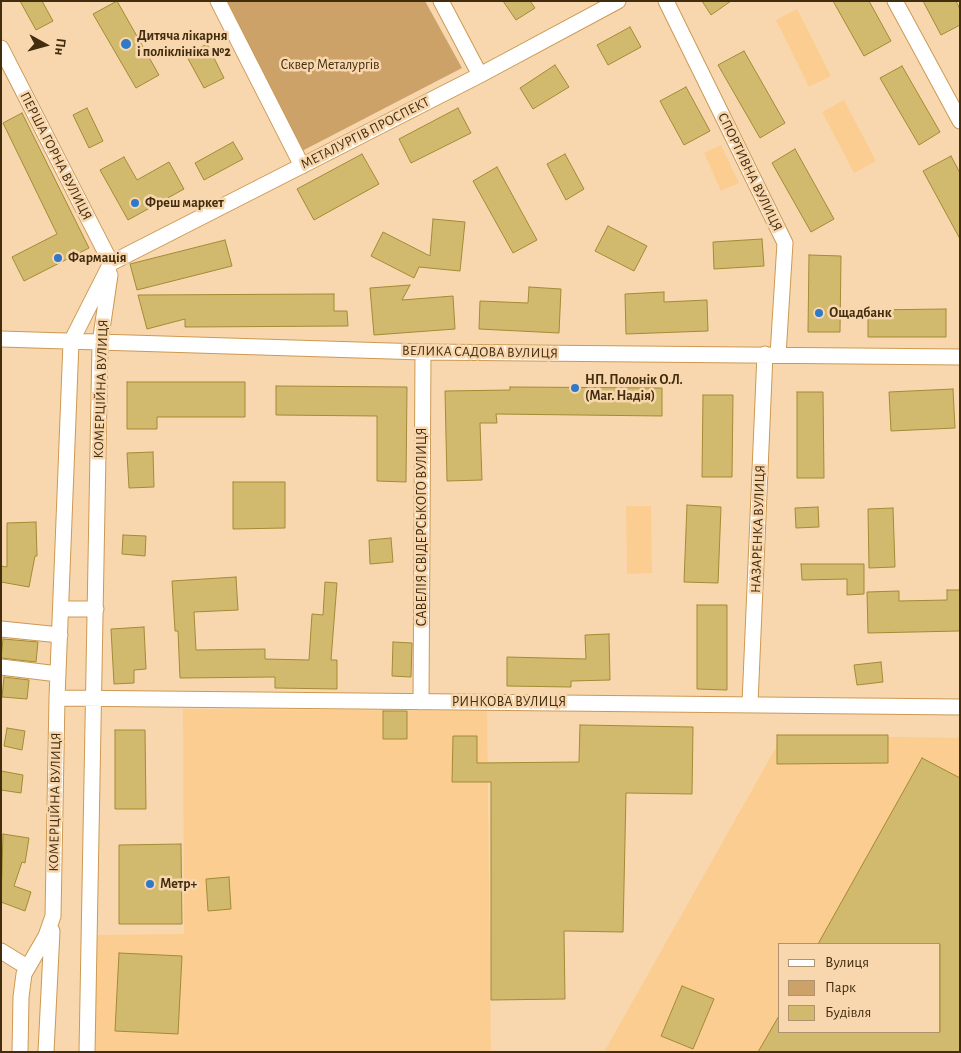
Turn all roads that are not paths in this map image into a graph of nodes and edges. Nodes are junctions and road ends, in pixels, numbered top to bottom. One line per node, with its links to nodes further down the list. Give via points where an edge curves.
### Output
1 (218, 1): 9 (street)
2 (441, 1): 7 (street)
3 (618, 1): 7 (street, МЕТАЛУРГІВ ПРОСПЕКТ)
4 (666, 1): 15 (street, СПОРТИВНА ВУЛИЦЯ, via 785,243)
5 (895, 1): 8 (street)
6 (1, 48): 10 (street, ПЕРША ГОРНА ВУЛИЦЯ)
7 (480, 75): 9 (street, МЕТАЛУРГІВ ПРОСПЕКТ)
8 (960, 121)
9 (302, 166): 10 (street, МЕТАЛУРГІВ ПРОСПЕКТ)
10 (111, 263): 12 (street, КОМЕРЦІЙНА ВУЛИЦЯ); 13 (street, КОМЕРЦІЙНА ВУЛИЦЯ)
11 (1, 339): 12 (street, ВЕЛИКА САДОВА ВУЛИЦЯ)
12 (71, 342): 13 (street, ВЕЛИКА САДОВА ВУЛИЦЯ); 17 (street, КОМЕРЦІЙНА ВУЛИЦЯ)
13 (100, 343): 14 (street, ВЕЛИКА САДОВА ВУЛИЦЯ); 18 (street, КОМЕРЦІЙНА ВУЛИЦЯ)
14 (423, 352): 15 (street, ВЕЛИКА САДОВА ВУЛИЦЯ); 25 (street, САВЕЛІЯ СВІДЕРСЬКОГО ВУЛИЦЯ)
15 (772, 354): 16 (street, ВЕЛИКА САДОВА ВУЛИЦЯ); 26 (street, НАЗАРЕНКА ВУЛИЦЯ)
16 (960, 357)
17 (61, 609): 18 (street); 20 (street, КОМЕРЦІЙНА ВУЛИЦЯ)
18 (96, 609): 24 (street, КОМЕРЦІЙНА ВУЛИЦЯ)
19 (1, 628): 20 (street)
20 (60, 635): 22 (street, КОМЕРЦІЙНА ВУЛИЦЯ)
21 (1, 667): 22 (street)
22 (58, 674): 23 (street, КОМЕРЦІЙНА ВУЛИЦЯ)
23 (58, 698): 24 (street, РИНКОВА ВУЛИЦЯ); 28 (street, КОМЕРЦІЙНА ВУЛИЦЯ)
24 (93, 700): 25 (street, РИНКОВА ВУЛИЦЯ); 33 (street, КОМЕРЦІЙНА ВУЛИЦЯ)
25 (421, 702): 26 (street, РИНКОВА ВУЛИЦЯ)
26 (750, 703): 27 (street, РИНКОВА ВУЛИЦЯ)
27 (960, 707)
28 (53, 916): 30 (street, КОМЕРЦІЙНА ВУЛИЦЯ, via 46,936); 32 (street)
29 (1, 951): 30 (street)
30 (27, 967): 31 (street, КОМЕРЦІЙНА ВУЛИЦЯ, via 22,988)
31 (20, 1052)
32 (46, 1052)
33 (87, 1052)

